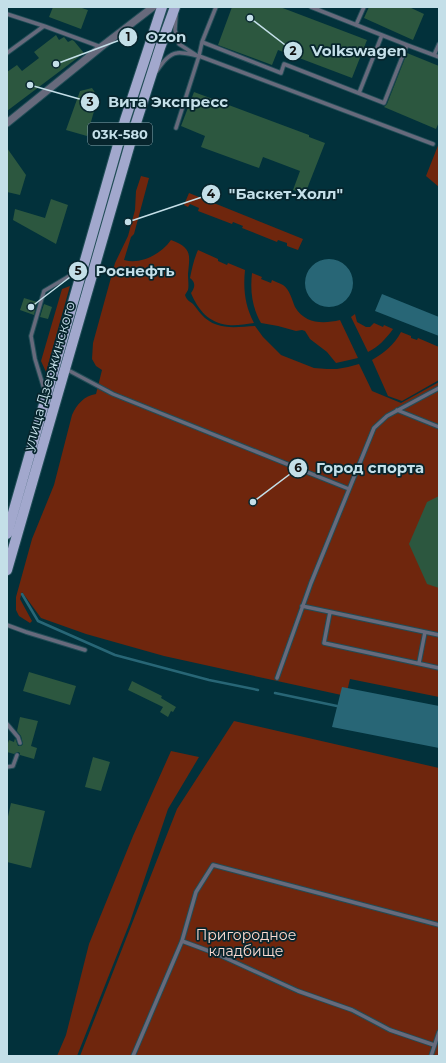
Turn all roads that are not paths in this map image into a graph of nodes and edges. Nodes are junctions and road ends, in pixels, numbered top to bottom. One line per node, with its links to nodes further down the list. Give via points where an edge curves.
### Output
1 (162, 7): 24 (main road, улица Дзержинского / 03К-580, via 124,120)
2 (176, 7): 17 (lane, via 175,30 179,44); 19 (main road, улица Дзержинского / 03К-580)
3 (216, 7): 11 (lane)
4 (311, 7): 8 (lane)
5 (364, 7): 8 (lane)
6 (149, 8): 14 (street)
7 (7, 14): 9 (lane)
8 (356, 25): 10 (lane)
9 (44, 26): 14 (lane); 15 (lane)
10 (382, 35): 13 (lane); 20 (lane)
11 (202, 42): 17 (lane); 20 (lane, via 281,73 284,64)
12 (439, 44): 16 (lane)
13 (407, 45): 16 (lane); 20 (lane, via 384,103)
14 (101, 46): 21 (street)
15 (7, 53)
16 (434, 55): 18 (lane)
17 (199, 56): 19 (lane, via 176,53 168,58 161,65); 22 (lane); 23 (lane)
18 (439, 58)
19 (145, 93): 26 (main road, улица Дзержинского / 03К-580)
20 (359, 94)
21 (9, 119)
22 (176, 128)
23 (433, 144)
24 (84, 263): 25 (main road, улица Дзержинского / 03К-580); 28 (lane, via 71,275 44,291 31,336 34,359)
25 (56, 363): 26 (main road); 28 (main road, улица Дзержинского / 03К-580)
26 (65, 368): 31 (lane, via 113,394); 34 (main road, улица Дзержинского / 03К-580)
27 (439, 388): 29 (lane)
28 (46, 395): 32 (main road, улица Дзержинского / 03К-580)
29 (397, 410): 30 (lane); 31 (lane, via 374,428)
30 (439, 427)
31 (349, 489): 35 (lane)
32 (10, 513): 33 (main road, улица Дзержинского / 03К-580)
33 (7, 534)
34 (7, 570)
35 (302, 606): 36 (lane); 43 (lane)
36 (330, 612): 38 (lane); 41 (lane, via 324,643)
37 (7, 625): 40 (lane)
38 (425, 632): 39 (lane); 41 (lane)
39 (439, 635)
40 (85, 650)
41 (419, 663): 42 (lane)
42 (439, 668)
43 (277, 678)
44 (7, 724): 45 (lane)
45 (20, 743)
46 (17, 755): 47 (lane, via 13,766)
47 (7, 767)
48 (439, 924): 49 (lane, via 213,865 196,892)
49 (182, 940): 51 (lane, via 298,991 352,1010 390,1030); 52 (lane)
50 (439, 1032): 51 (lane)
51 (434, 1045): 53 (lane)
52 (134, 1056)
53 (431, 1056)

